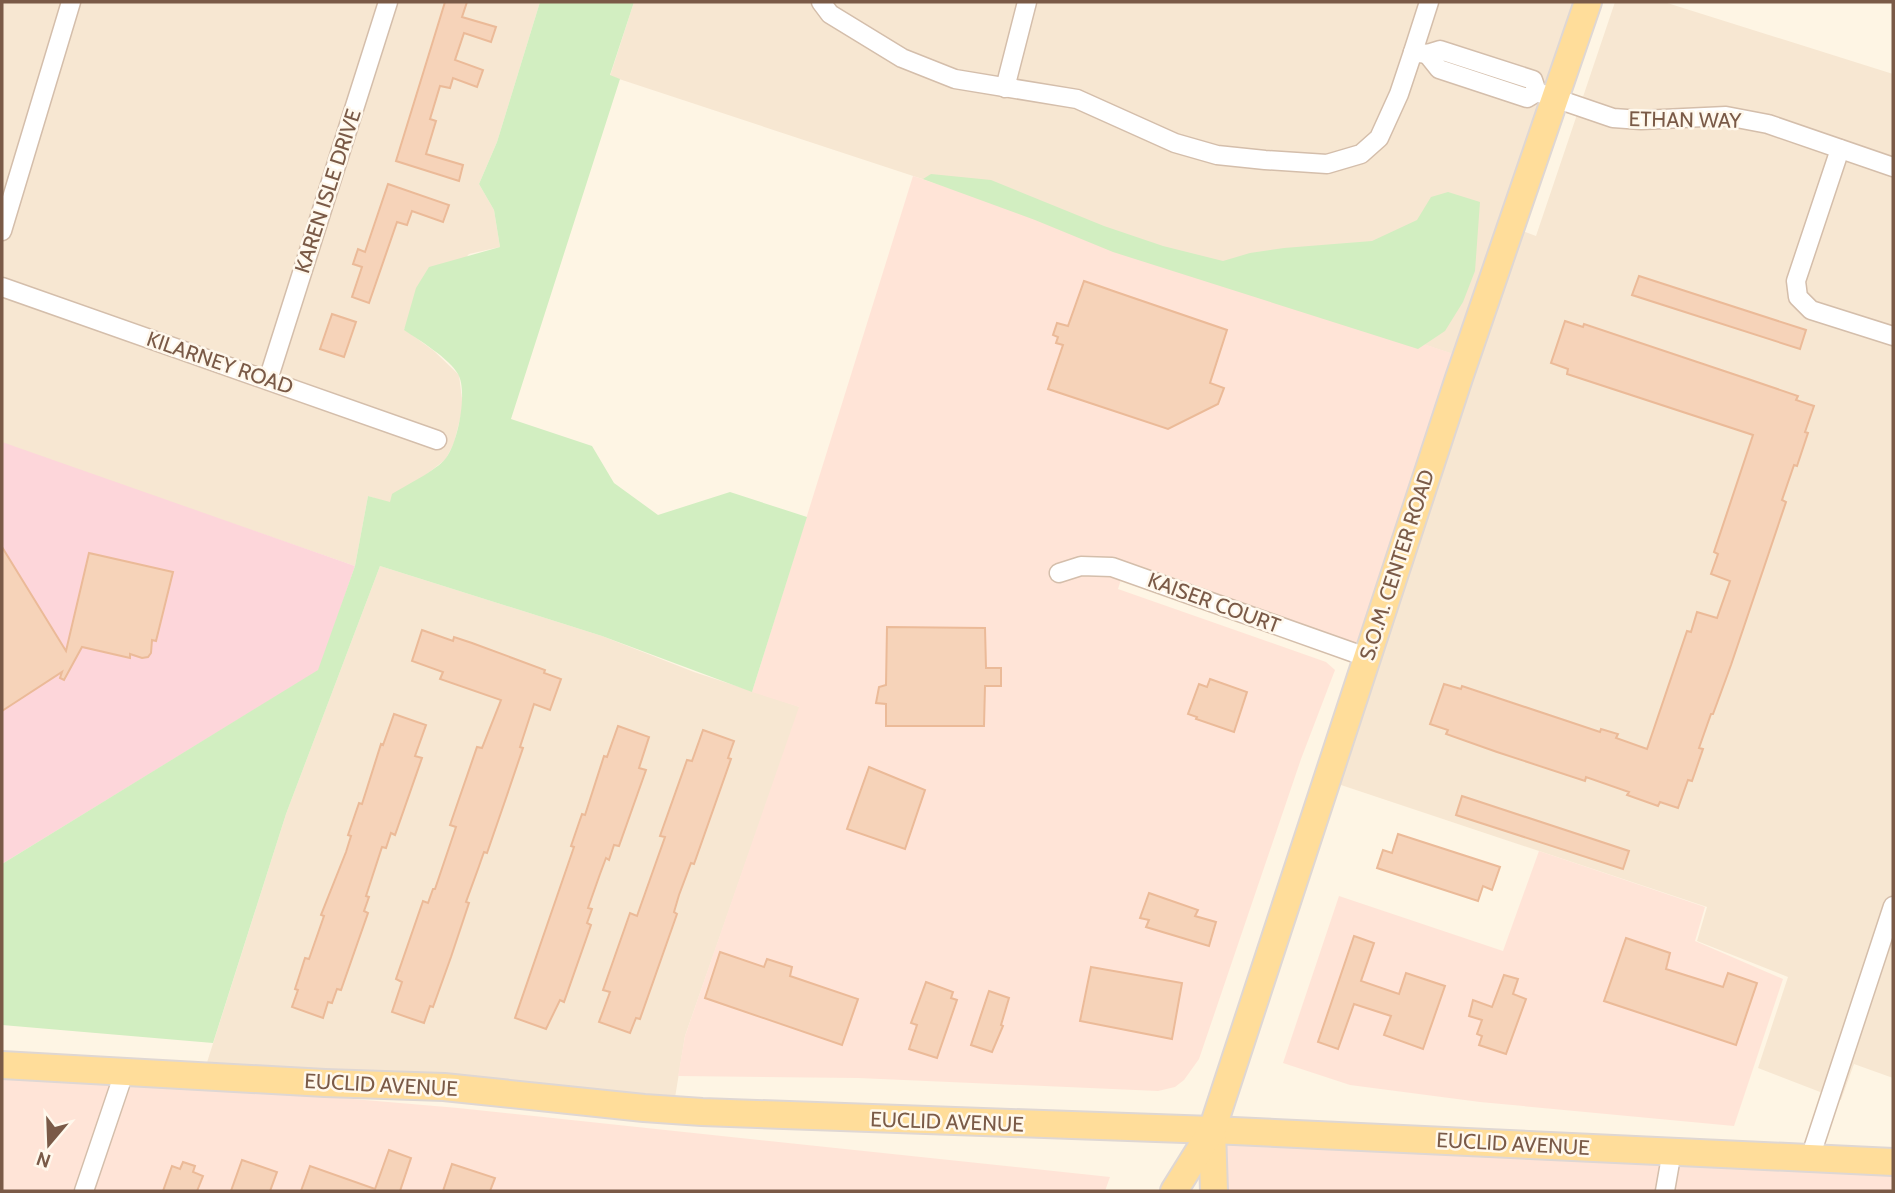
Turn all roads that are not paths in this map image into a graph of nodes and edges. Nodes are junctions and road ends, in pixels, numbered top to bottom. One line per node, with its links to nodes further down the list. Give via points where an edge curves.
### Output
1 (71, 2): 12 (street)
2 (388, 2): 15 (street, KAREN ISLE DRIVE)
3 (821, 2): 8 (street, via 830,14 902,58 955,79)
4 (1027, 2): 8 (street)
5 (1429, 2): 7 (street)
6 (1588, 2): 9 (main road, S.O.M. CENTER ROAD)
7 (1420, 53): 8 (street, via 1379,138 1361,154 1327,164 1217,155 1175,143 1077,99); 9 (street, ETHAN WAY, via 1439,68 1527,98)
8 (1005, 88)
9 (1547, 95): 10 (street, ETHAN WAY, via 1613,118 1726,116 1768,124); 18 (main road, S.O.M. CENTER ROAD)
10 (1840, 149): 11 (street, ETHAN WAY); 14 (street, via 1796,281 1798,297 1811,310)
11 (1893, 167)
12 (2, 231)
13 (2, 287): 15 (street, KILARNEY ROAD)
14 (1893, 336)
15 (268, 380): 16 (street, KILARNEY ROAD)
16 (437, 440)
17 (1059, 573): 18 (street, KAISER COURT, via 1081,566 1112,567)
18 (1367, 657): 22 (main road, S.O.M. CENTER ROAD)
19 (1893, 906): 24 (street)
20 (2, 1065): 21 (main road, EUCLID AVENUE)
21 (125, 1070): 22 (main road, EUCLID AVENUE, via 450,1087 702,1112); 26 (street)
22 (1212, 1130): 23 (main road, EUCLID AVENUE); 27 (main road, S.O.M. CENTER ROAD); 28 (main road, S.O.M. CENTER ROAD)
23 (1672, 1152): 24 (main road, EUCLID AVENUE); 29 (street)
24 (1810, 1158): 25 (main road, EUCLID AVENUE)
25 (1893, 1162)
26 (84, 1191)
27 (1174, 1191)
28 (1214, 1191)
29 (1665, 1191)

